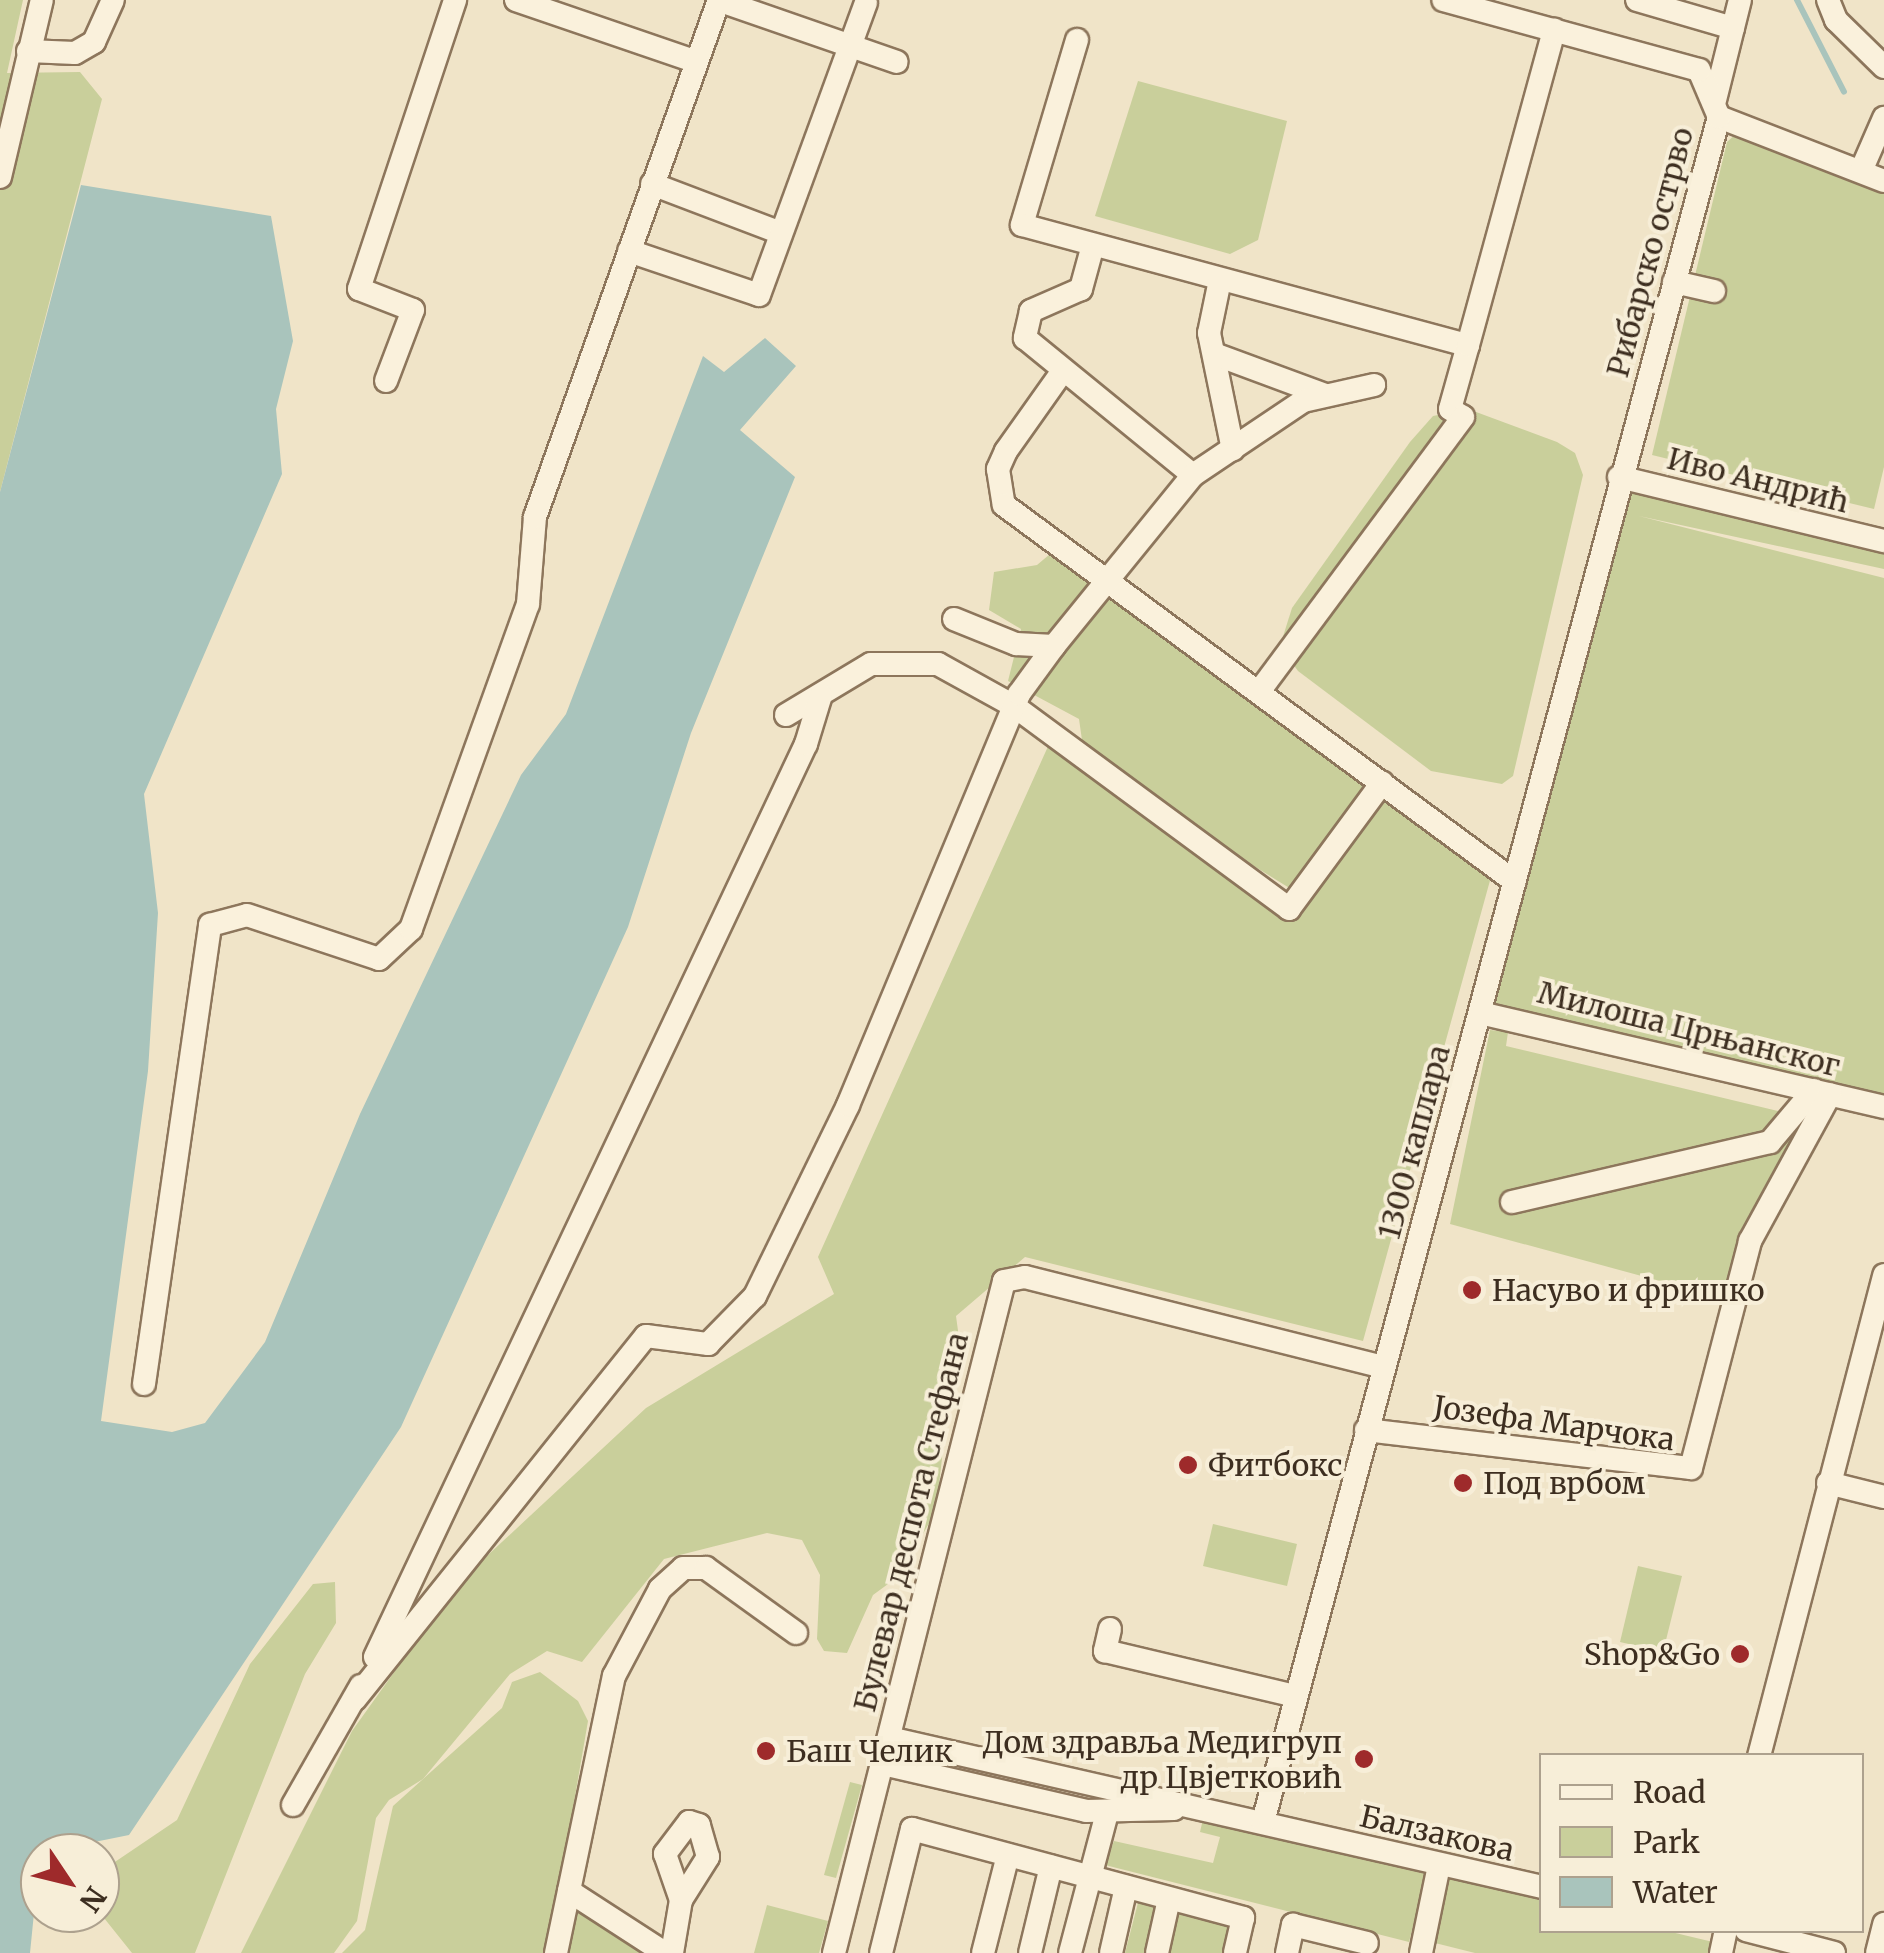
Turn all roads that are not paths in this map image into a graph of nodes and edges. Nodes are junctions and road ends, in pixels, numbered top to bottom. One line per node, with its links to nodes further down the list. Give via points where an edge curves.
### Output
1 (42, 0): 15 (street)
2 (113, 0): 15 (street, via 94,42 75,53)
3 (455, 0): 35 (street, via 359,288 412,310)
4 (516, 0): 17 (street)
5 (718, 0): 14 (street); 17 (street)
6 (1443, 0): 12 (street, Рибарско острво)
7 (1636, 0): 11 (street)
8 (1740, 0): 11 (street)
9 (1828, 0): 19 (street, via 1836,20)
10 (866, 3): 14 (street)
11 (1734, 28): 20 (street)
12 (1554, 30): 20 (street, Рибарско острво, via 1699,70); 32 (street)
13 (1077, 40): 27 (street, via 1022,225)
14 (850, 45): 18 (street); 26 (street)
15 (26, 59): 16 (street); 23 (street)
16 (0, 60)
17 (697, 62): 25 (street)
18 (896, 62)
19 (1884, 67)
20 (1717, 108): 22 (street); 30 (street, Рибарско острво)
21 (1884, 118): 22 (street)
22 (1862, 172): 24 (street)
23 (0, 178)
24 (1884, 181)
25 (652, 184): 26 (street); 28 (street)
26 (782, 233): 28 (street, via 759,295)
27 (1092, 245): 29 (street); 34 (street, via 1081,289 1039,305 1024,328 1032,348)
28 (628, 250): 57 (street, via 535,517 528,604 411,929 379,959 247,915 210,925)
29 (1220, 280): 32 (street); 33 (street, via 1209,333)
30 (1674, 282): 31 (street); 40 (street, Рибарско острво)
31 (1714, 291)
32 (1468, 345): 45 (street, via 1450,408 1463,418)
33 (1217, 355): 37 (street); 38 (street)
34 (1062, 372): 39 (street); 42 (street, via 1006,451 998,498)
35 (386, 380)
36 (1374, 385): 37 (street)
37 (1324, 395): 38 (street)
38 (1233, 450): 39 (street)
39 (1193, 475): 42 (street)
40 (1619, 476): 41 (street, Иво Андрић); 50 (street, 1300 каплара)
41 (1884, 541)
42 (1110, 581): 44 (street); 45 (street)
43 (954, 619): 44 (street, via 1016,644)
44 (1054, 646): 47 (street)
45 (1260, 690): 49 (street)
46 (821, 694): 47 (street, via 898,657 938,664); 48 (street); 64 (street, via 806,744)
47 (1014, 706): 49 (street, via 1289,909); 64 (street, via 910,938 848,1105 755,1296 708,1344 646,1336)
48 (786, 715)
49 (1382, 782): 50 (street)
50 (1514, 881): 51 (street, 1300 каплара)
51 (1480, 1013): 52 (street, Милоша Црњанског); 56 (street, 1300 каплара)
52 (1822, 1092): 53 (street, Милоша Црњанског); 54 (street, via 1770,1142); 58 (street, Јозефа Марчока, via 1750,1241 1691,1468)
53 (1884, 1106)
54 (1512, 1202)
55 (1884, 1275): 59 (street)
56 (1384, 1368): 58 (street, 1300 каплара); 65 (street, Булевар деспота Стефана, via 1026,1278 1004,1281)
57 (144, 1384)
58 (1366, 1430): 63 (street, 1300 каплара)
59 (1828, 1482): 60 (street); 66 (street)
60 (1884, 1497)
61 (1110, 1630): 63 (street, via 1105,1651)
62 (796, 1633): 78 (street, via 706,1568 683,1568 660,1590 614,1676)
63 (1296, 1696): 71 (street, 1300 каплара)
64 (355, 1699): 68 (street)
65 (889, 1738): 67 (street, Булевар деспота Стефана); 69 (street, Балзакова)
66 (1760, 1753)
67 (883, 1764): 70 (street, Балзакова); 86 (street, Булевар деспота Стефана)
68 (293, 1805)
69 (1202, 1808): 70 (street, Балзакова); 71 (street, Балзакова)
70 (1108, 1813): 75 (street)
71 (1263, 1822): 73 (street, Балзакова)
72 (1008, 1855): 74 (street); 87 (street, via 912,1829); 88 (street)
73 (1439, 1865): 76 (street, Балзакова); 95 (street)
74 (1050, 1866): 75 (street); 89 (street)
75 (1089, 1877): 77 (street); 90 (street)
76 (1539, 1886)
77 (1126, 1887): 79 (street); 91 (street)
78 (569, 1891): 84 (street); 85 (street)
79 (1170, 1899): 92 (street); 93 (street, via 1243,1918)
80 (681, 1900): 85 (street)
81 (1884, 1924): 97 (street)
82 (1757, 1933): 96 (street)
83 (1366, 1943): 94 (street, via 1293,1925)
84 (556, 1953)
85 (669, 1953)
86 (834, 1953)
87 (881, 1953)
88 (983, 1953)
89 (1030, 1953)
90 (1070, 1953)
91 (1111, 1953)
92 (1156, 1953)
93 (1235, 1953)
94 (1287, 1953)
95 (1422, 1953)
96 (1834, 1953)
97 (1877, 1953)

